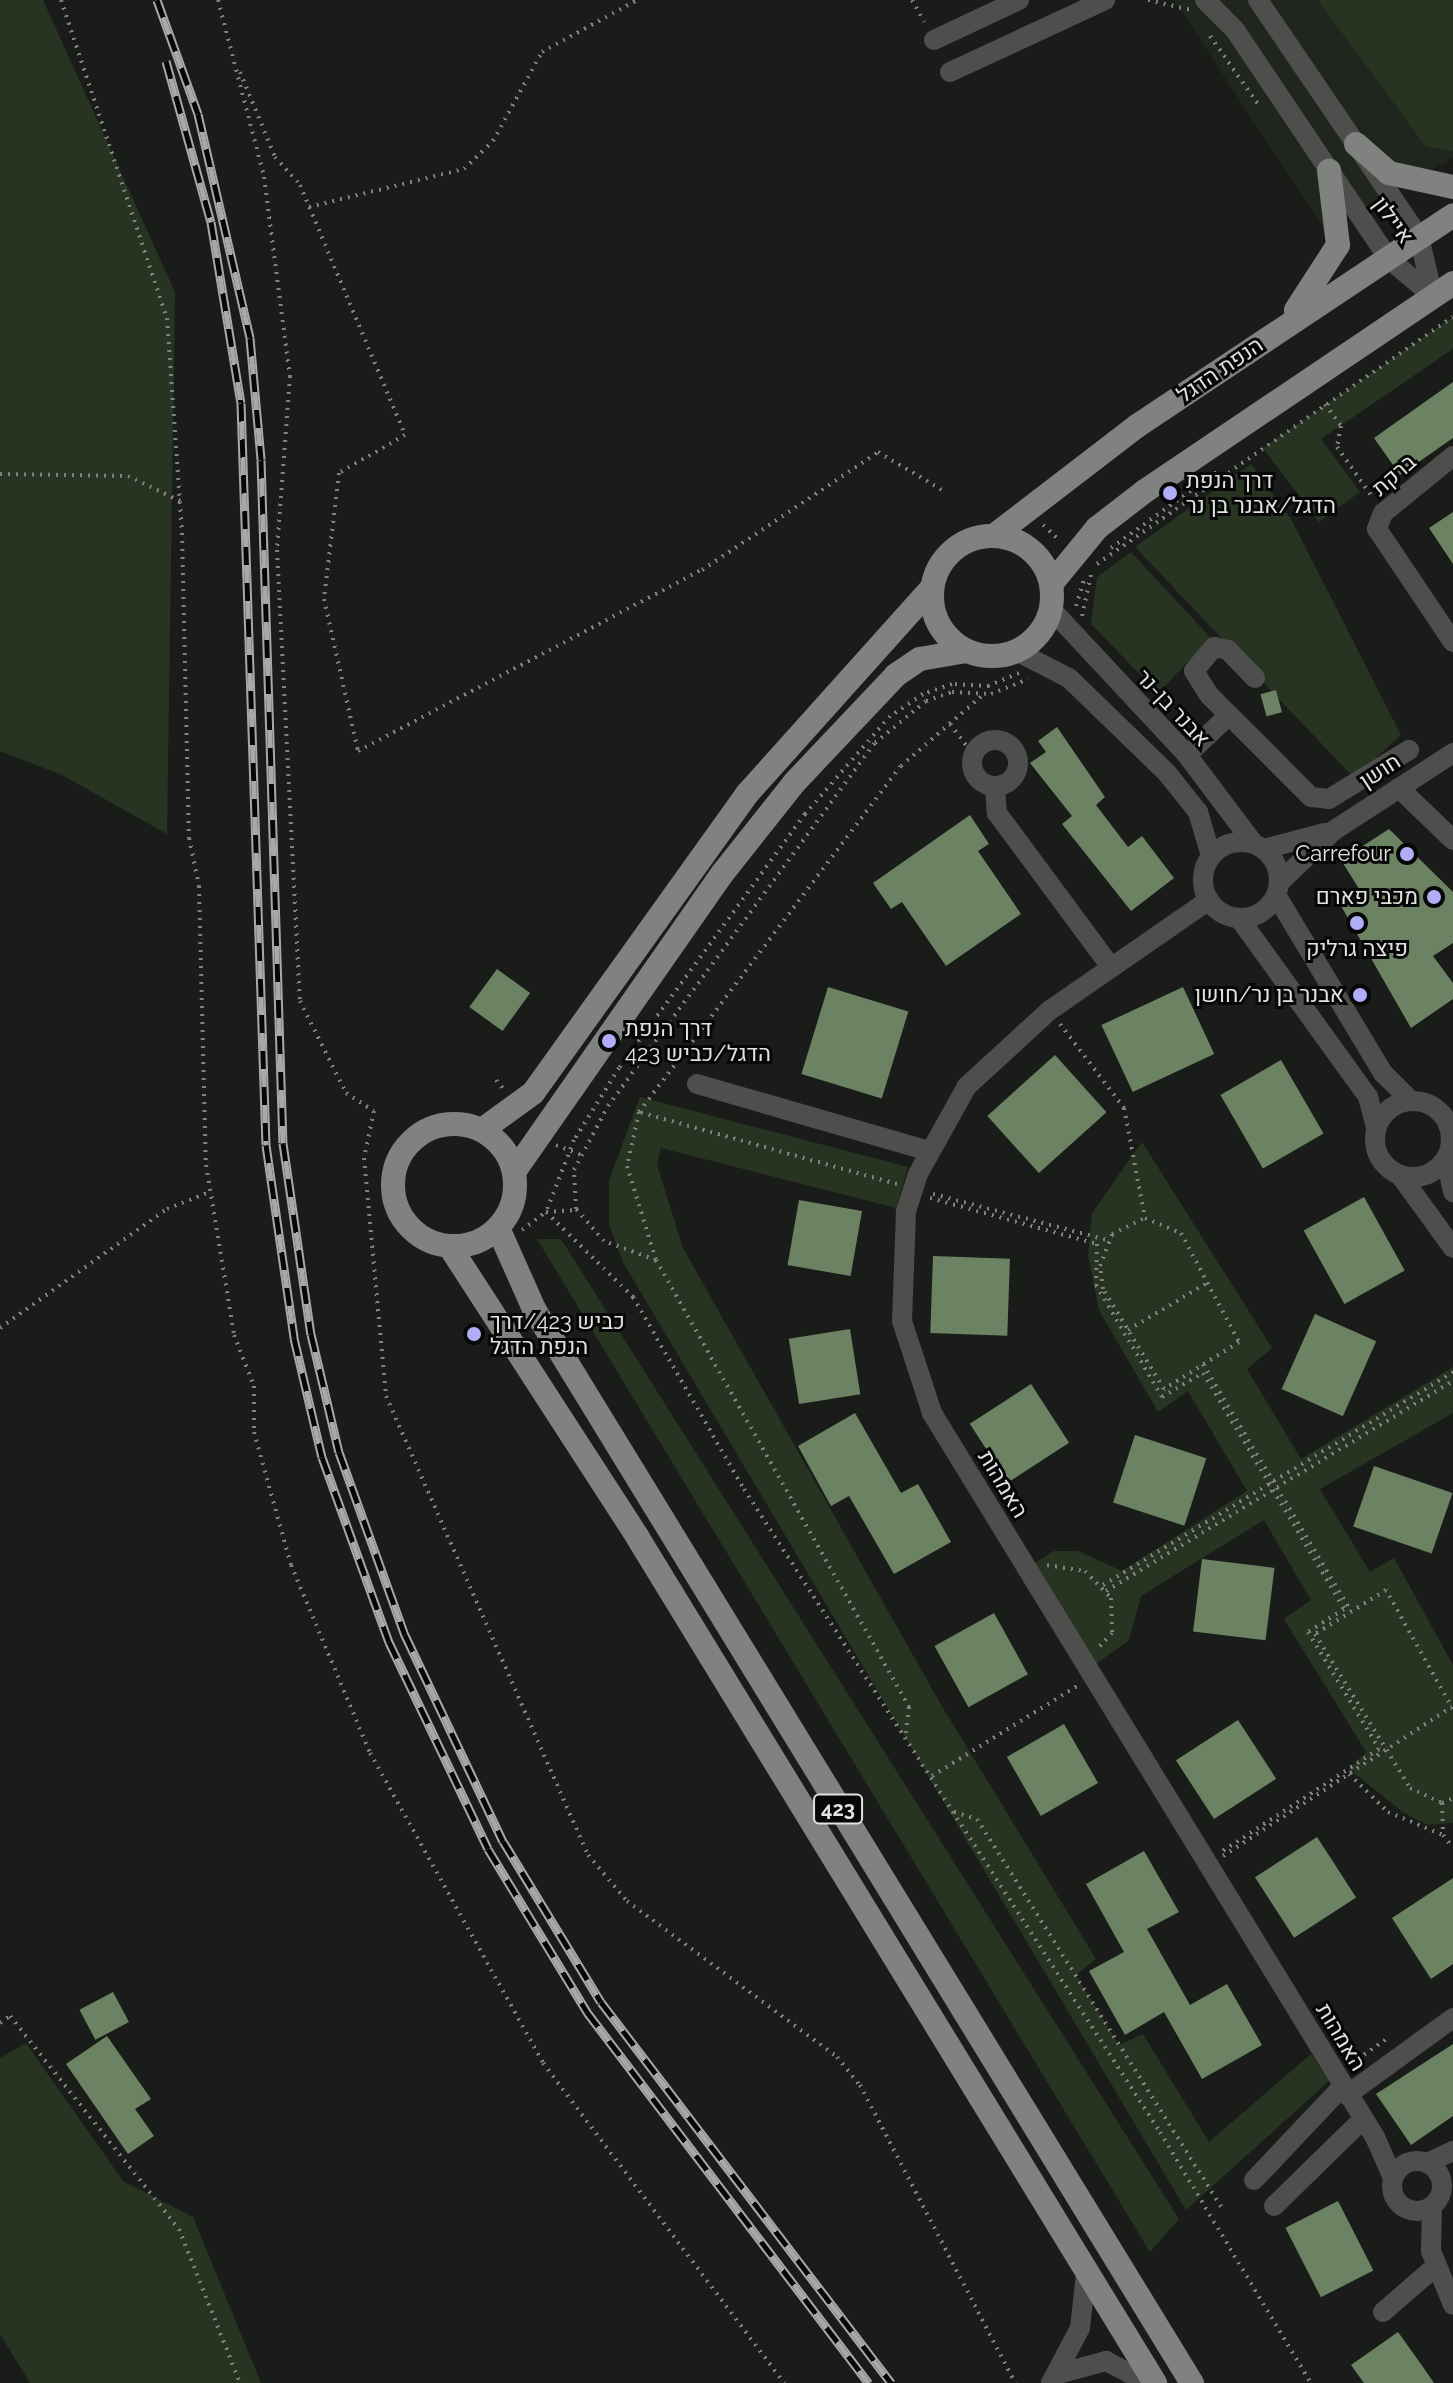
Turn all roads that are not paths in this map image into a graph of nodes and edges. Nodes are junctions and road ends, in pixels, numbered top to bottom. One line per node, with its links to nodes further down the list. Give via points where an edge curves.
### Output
1 (1019, 0): 5 (street)
2 (1105, 0): 6 (street)
3 (1205, 0): 8 (street, איילון, via 1235,30)
4 (1258, 0): 7 (street, איילון)
5 (934, 40)
6 (950, 72)
7 (1356, 144): 9 (main road, via 1389,173); 11 (street, איילון)
8 (1329, 171): 12 (street, איילון); 14 (main road, via 1338,245 1308,298)
9 (1453, 187)
10 (1453, 215): 11 (main road, הנפת הדגל)
11 (1419, 237): 12 (main road, הנפת הדגל); 13 (street, איילון)
12 (1388, 258): 13 (street, איילון); 14 (main road, הנפת הדגל)
13 (1446, 295): 17 (main road, via 1145,491 1072,552)
14 (1268, 337): 16 (main road, הנפת הדגל, via 1117,441)
15 (1453, 456): 20 (street, ברקת, via 1383,513 1379,537)
16 (995, 535): 17 (main road, via 1027,546); 18 (main road, via 953,549)
17 (1052, 583): 19 (main road)
18 (932, 588): 21 (main road, via 939,625); 42 (main road, via 747,794 533,1093)
19 (1063, 625): 22 (main road, via 1039,634); 27 (street, אבנר בן-נר)
20 (1453, 642)
21 (966, 651): 22 (main road); 45 (main road, via 920,659 896,675 794,783)
22 (1035, 657): 33 (street, via 1167,773 1198,812)
23 (1255, 678): 24 (street, via 1228,650 1214,647 1199,658 1199,681)
24 (1229, 715): 25 (street, via 1317,799); 27 (street)
25 (1409, 750)
26 (1453, 753): 29 (street, חושן)
27 (1187, 755): 32 (street, אבנר בן-נר)
28 (995, 787): 28 (street, via 976,777 973,755 997,740 1016,752 1015,775); 37 (street, via 997,813)
29 (1399, 788): 30 (street, חושן); 31 (street)
30 (1333, 831): 32 (street, חושן); 34 (street, חושן)
31 (1453, 840)
32 (1259, 847): 33 (street, via 1232,843); 34 (street)
33 (1211, 856): 35 (street, via 1203,878)
34 (1278, 889): 36 (street, via 1261,912); 39 (street, via 1383,1073)
35 (1209, 900): 36 (street); 37 (street, האמהות)
36 (1239, 918): 41 (street, via 1368,1097)
37 (1111, 967): 43 (street, האמהות, via 1050,1010 967,1086)
38 (697, 1084): 43 (street)
39 (1417, 1101): 40 (street); 41 (street, via 1389,1108); 44 (street, via 1449,1125)
40 (1453, 1104)
41 (1376, 1127): 46 (street, via 1380,1160)
42 (482, 1130): 45 (main road); 49 (main road, via 455,1124 430,1129 397,1163 394,1201 406,1224)
43 (929, 1151): 52 (street, האמהות, via 912,1191 900,1248 909,1355 932,1413)
44 (1446, 1159): 46 (street, via 1425,1175); 47 (street)
45 (514, 1172): 48 (main road, via 513,1202)
46 (1400, 1175): 50 (street)
47 (1453, 1192)
48 (498, 1228): 49 (main road, via 477,1242); 68 (main road, 423, via 534,1309)
49 (450, 1247): 62 (main road, 423, via 638,1538)
50 (1453, 1248)
51 (1453, 2018): 52 (street)
52 (1345, 2091): 53 (street, האמהות); 57 (street)
53 (1363, 2119): 56 (street, האמהות); 58 (street)
54 (1453, 2151): 55 (street)
55 (1440, 2168): 56 (street); 59 (street)
56 (1399, 2170): 60 (street, via 1392,2193)
57 (1254, 2180)
58 (1274, 2206)
59 (1432, 2206): 60 (street); 61 (street)
60 (1408, 2210): 61 (street)
61 (1433, 2259): 63 (street); 64 (street)
62 (1086, 2274): 65 (street, via 1080,2328); 67 (main road, 423)
63 (1453, 2305)
64 (1383, 2312)
65 (1055, 2378): 66 (street, via 1106,2361)
66 (1148, 2383)
67 (1155, 2383)
68 (1192, 2383)

